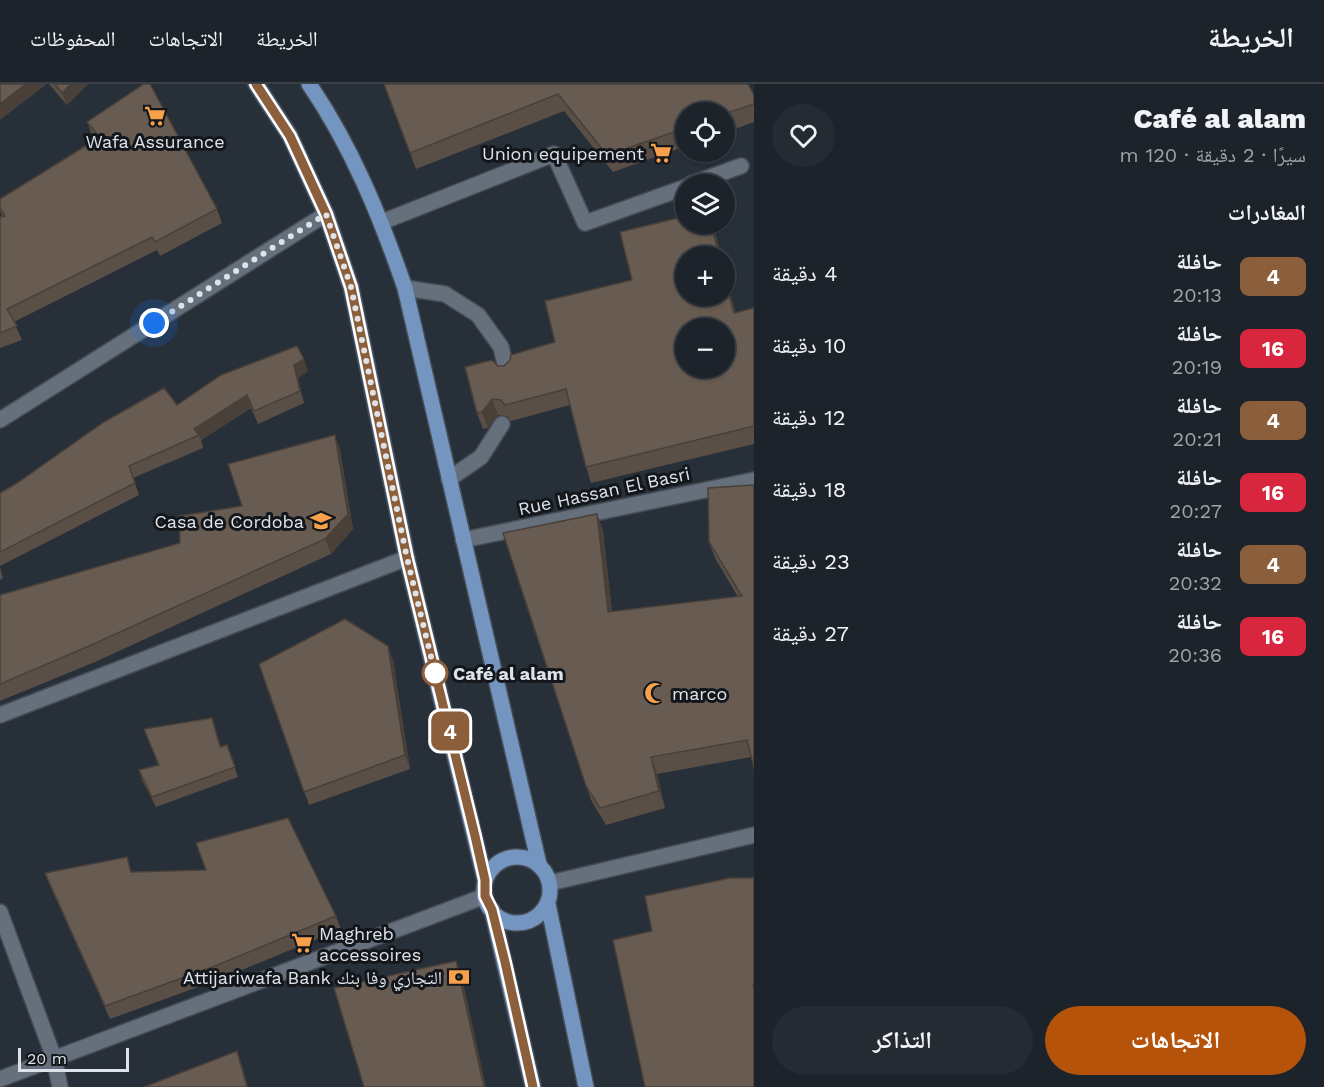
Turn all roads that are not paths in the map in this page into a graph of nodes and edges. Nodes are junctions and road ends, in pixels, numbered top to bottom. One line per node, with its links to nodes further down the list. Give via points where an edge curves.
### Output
1 (256, 84): 6 (main road, via 290,136)
2 (309, 84): 7 (main road, via 354,160)
3 (741, 166): 4 (street)
4 (719, 174)
5 (675, 190): 7 (street, via 585,223 554,154)
6 (326, 214): 10 (street); 15 (main road, via 351,287)
7 (382, 222): 8 (main road)
8 (405, 288): 9 (street, via 445,294 478,315 501,347); 12 (main road)
9 (507, 373)
10 (0, 420)
11 (502, 424): 12 (street, via 481,457)
12 (449, 479): 14 (main road)
13 (754, 480): 14 (street, Rue Hassan El Basri)
14 (463, 540): 18 (main road)
15 (407, 558): 16 (street); 19 (main road)
16 (0, 715)
17 (754, 835): 20 (street)
18 (539, 864): 19 (main road, via 526,857 504,859 489,871); 20 (main road)
19 (485, 880): 21 (main road)
20 (550, 883): 22 (main road)
21 (485, 896): 23 (main road); 25 (street)
22 (548, 904): 23 (main road, via 526,922 507,921); 29 (main road)
23 (492, 910): 28 (main road)
24 (0, 912): 25 (street)
25 (54, 1058): 26 (street); 27 (street)
26 (0, 1079)
27 (60, 1087)
28 (533, 1087)
29 (586, 1087)

